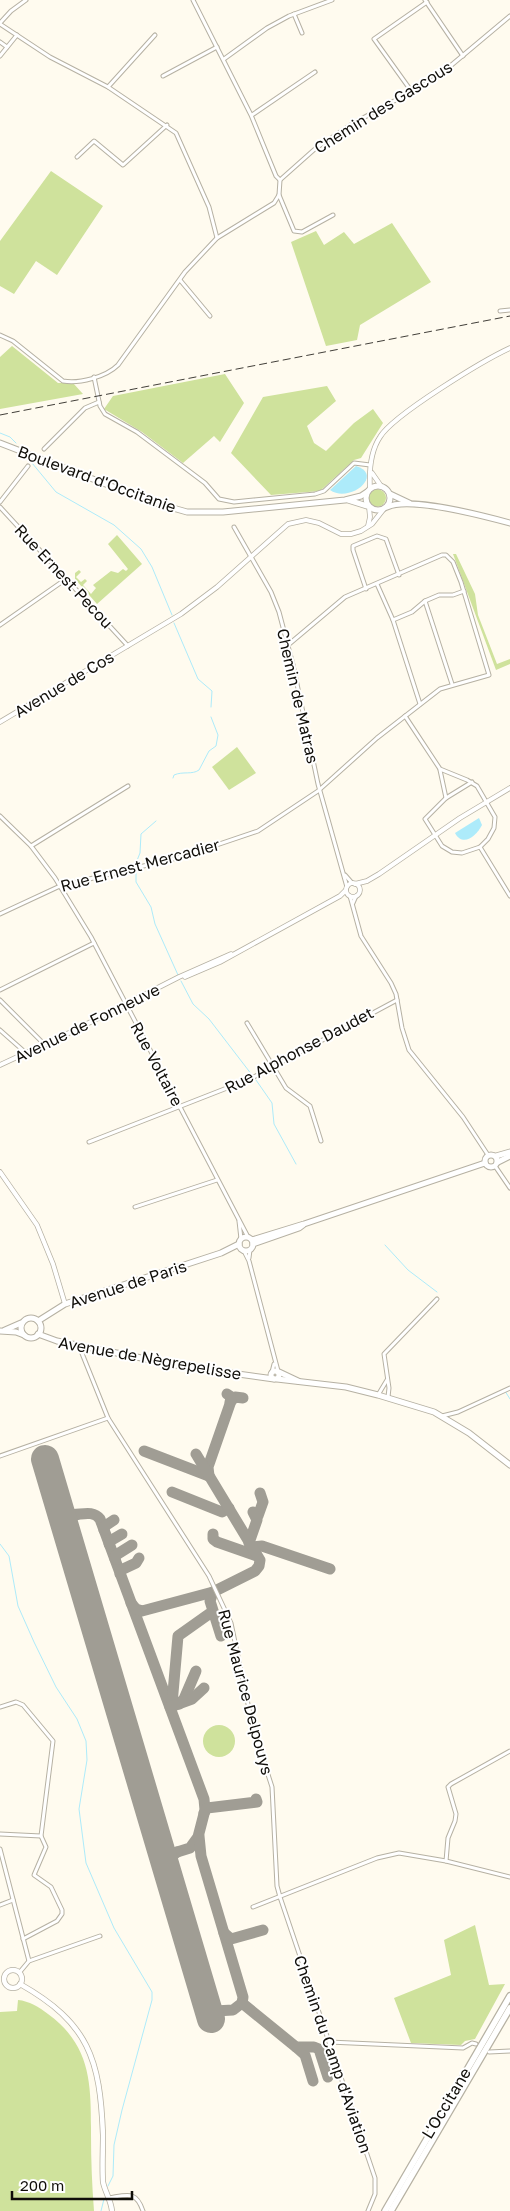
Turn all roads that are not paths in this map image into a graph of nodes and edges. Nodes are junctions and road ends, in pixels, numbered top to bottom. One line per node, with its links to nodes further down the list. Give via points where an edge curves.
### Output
1 (26, 0): 7 (street)
2 (193, 0): 13 (street)
3 (332, 0): 5 (street)
4 (426, 1): 15 (street); 20 (street, via 374,39)
5 (294, 14): 8 (street); 16 (street, via 267,28)
6 (510, 16): 15 (street, Chemin des Gascous)
7 (0, 23): 9 (street)
8 (302, 33)
9 (18, 35): 12 (street); 19 (street, via 50,57)
10 (155, 35): 19 (street)
11 (0, 42): 12 (street)
12 (7, 47): 14 (street)
13 (217, 47): 16 (street); 18 (street)
14 (0, 56)
15 (463, 56): 20 (street, Chemin des Gascous)
16 (224, 59): 21 (street)
17 (315, 72): 21 (street)
18 (163, 76)
19 (108, 86): 22 (street)
20 (412, 92): 24 (street, Chemin des Gascous, via 352,124 316,148)
21 (252, 115): 24 (street)
22 (167, 126): 23 (street, via 123,165 94,140); 27 (street, via 180,140 209,207)
23 (77, 157)
24 (280, 180): 25 (street)
25 (279, 195): 26 (street, via 294,231 302,232); 27 (street, via 274,203)
26 (334, 215)
27 (217, 238): 28 (street)
28 (180, 280): 31 (street); 34 (street, via 118,365 108,373)
29 (510, 310): 30 (street)
30 (500, 312)
31 (210, 316)
32 (0, 335): 34 (street, via 13,341 63,381)
33 (510, 348): 39 (street, via 443,388 390,425 375,445)
34 (94, 377): 35 (street)
35 (98, 402): 37 (street, via 85,408); 39 (street, via 105,414 137,432 205,483 219,499 234,502 315,494 324,491 354,464)
36 (0, 442): 43 (main road, Boulevard d'Occitanie, via 152,502 187,512 223,512)
37 (44, 450)
38 (28, 466): 44 (street)
39 (370, 467): 40 (street); 41 (street)
40 (381, 486): 41 (main road); 42 (main road)
41 (368, 490): 43 (main road, Boulevard d'Occitanie, via 361,496); 46 (main road, via 365,500)
42 (390, 494): 45 (main road); 48 (main road, via 390,502)
43 (345, 500): 46 (main road, Boulevard d'Occitanie)
44 (0, 502)
45 (414, 504): 48 (main road); 49 (main road)
46 (368, 506): 48 (main road, via 376,511); 50 (street)
47 (0, 507): 54 (street, Rue Ernest Pecou)
48 (385, 508): 50 (street)
49 (510, 523)
50 (368, 526): 52 (street, Avenue de Cos, via 346,534 319,523 295,521)
51 (234, 527): 52 (street, Chemin de Matras)
52 (251, 558): 61 (street, Chemin de Matras, via 275,600); 62 (street, Avenue de Cos, via 181,614)
53 (399, 575): 55 (street); 56 (street, via 386,539 377,536 358,543 353,550); 57 (street, via 446,555 454,562)
54 (66, 579): 60 (street); 62 (street, Rue Ernest Pecou)
55 (377, 584): 56 (street); 59 (street)
56 (366, 589): 61 (street, via 345,597)
57 (464, 591): 58 (street); 63 (street, Rue Ernest Mercadier, via 489,675)
58 (425, 601): 59 (street, via 412,612); 63 (street)
59 (394, 620): 64 (street)
60 (0, 625)
61 (288, 645): 71 (street, Chemin de Matras)
62 (128, 646): 66 (street, Avenue de Cos)
63 (452, 684): 64 (street, Rue Ernest Mercadier)
64 (420, 704): 65 (street, Rue Ernest Mercadier)
65 (405, 716): 67 (street); 71 (street, Rue Ernest Mercadier)
66 (0, 722)
67 (440, 769): 68 (street); 72 (street)
68 (472, 782): 72 (street); 73 (street)
69 (128, 786): 76 (street)
70 (510, 788): 73 (street)
71 (320, 789): 78 (street, Chemin de Matras); 81 (street, Rue Ernest Mercadier, via 258,831 181,857)
72 (446, 798): 75 (street, via 425,819)
73 (487, 801): 75 (street); 77 (street, via 493,810 495,823 488,839)
74 (0, 816): 76 (street, Rue Voltaire)
75 (435, 836): 77 (street, via 452,852 462,853); 79 (street)
76 (31, 846): 81 (street, Rue Voltaire)
77 (480, 847): 85 (street)
78 (343, 873): 80 (street, Chemin de Matras); 83 (street, Chemin de Matras)
79 (368, 881): 80 (street); 82 (street)
80 (354, 884): 82 (street); 83 (street, Avenue de Fonneuve)
81 (60, 886): 87 (street, Rue Ernest Mercadier); 88 (street, Rue Voltaire)
82 (359, 891): 84 (street)
83 (348, 892): 84 (street); 86 (street, Chemin de Matras); 92 (street, Avenue de Fonneuve, via 220,962)
84 (356, 896): 86 (street)
85 (510, 896)
86 (353, 906): 91 (street, Chemin de Matras, via 364,941 392,983)
87 (0, 914)
88 (94, 943): 89 (street); 92 (street, Rue Voltaire)
89 (0, 990)
90 (0, 1000): 95 (street)
91 (397, 1000): 98 (street, Rue Alphonse Daudet); 103 (street, Chemin de Matras, via 403,1034 413,1056 452,1103)
92 (126, 1005): 95 (street, Avenue de Fonneuve); 99 (street, Rue Voltaire)
93 (247, 1023): 98 (street)
94 (0, 1030): 96 (street)
95 (45, 1044): 96 (street, Avenue de Fonneuve)
96 (26, 1053): 97 (street, Avenue de Fonneuve)
97 (0, 1065)
98 (273, 1067): 99 (street, Rue Alphonse Daudet, via 236,1086); 100 (street, via 289,1092 310,1106)
99 (178, 1106): 101 (street, Rue Alphonse Daudet); 107 (street, Rue Voltaire)
100 (321, 1141)
101 (89, 1142)
102 (510, 1154): 104 (main road)
103 (488, 1155): 104 (main road, via 491,1154); 105 (main road)
104 (496, 1161): 105 (main road, via 491,1167); 108 (street)
105 (485, 1163): 111 (main road, via 299,1228)
106 (0, 1172): 114 (street, via 40,1230)
107 (217, 1180): 109 (street); 110 (street, Rue Voltaire)
108 (510, 1188)
109 (135, 1207)
110 (239, 1220): 111 (street, Rue Voltaire); 112 (street, Rue Voltaire)
111 (251, 1240): 112 (main road, Avenue de Paris); 112 (main road)
112 (243, 1246): 114 (main road, Avenue de Paris); 121 (street, Rue Voltaire)
113 (437, 1299): 122 (street, via 384,1354)
114 (65, 1304): 115 (main road, Avenue de Paris)
115 (38, 1321): 116 (main road, via 29,1318); 118 (main road, via 41,1329)
116 (22, 1323): 117 (main road); 119 (main road, via 22,1333)
117 (1, 1331): 119 (main road)
118 (38, 1334): 119 (main road); 120 (main road, Avenue de Nègrepelisse)
119 (27, 1337)
120 (79, 1345): 121 (main road, Avenue de Nègrepelisse, via 181,1366 263,1377); 129 (street, Rue Maurice Delpouys)
121 (275, 1374): 124 (main road, Avenue de Nègrepelisse, via 301,1382 346,1387)
122 (388, 1379): 124 (street); 125 (street)
123 (510, 1388): 127 (street)
124 (378, 1395): 125 (main road, Avenue de Nègrepelisse)
125 (388, 1397): 126 (main road, Avenue de Nègrepelisse)
126 (419, 1408): 128 (main road, Avenue de Nègrepelisse); 131 (main road, Avenue de Nègrepelisse)
127 (458, 1412): 128 (street); 130 (street, via 452,1418)
128 (441, 1416): 130 (main road, Avenue de Nègrepelisse)
129 (108, 1418): 132 (street); 141 (street, Rue Maurice Delpouys, via 209,1576 231,1622 252,1728 272,1787)
130 (453, 1422): 131 (main road, Avenue de Nègrepelisse)
131 (497, 1455): 133 (main road, Avenue de Nègrepelisse)
132 (0, 1456)
133 (510, 1465)
134 (0, 1708): 137 (street, via 16,1702 22,1705 53,1741)
135 (510, 1751): 139 (street, via 448,1787 456,1814 448,1838)
136 (0, 1834): 137 (street)
137 (41, 1836): 146 (street, via 46,1848 34,1875 51,1887 62,1914 57,1921)
138 (0, 1849): 142 (street)
139 (446, 1862): 140 (street); 141 (street, via 399,1853 377,1858)
140 (510, 1877)
141 (280, 1897): 144 (street); 153 (street, Chemin du Camp d'Aviation)
142 (13, 1900): 143 (street); 146 (street)
143 (0, 1905)
144 (253, 1907)
145 (100, 1936): 147 (street)
146 (23, 1940): 147 (street)
147 (29, 1961): 148 (street)
148 (19, 1973): 149 (main road, via 9,1971); 150 (main road, via 22,1978)
149 (2, 1980): 150 (main road, via 11,1987)
150 (20, 1984): 157 (main road, via 64,2015 80,2034 94,2060 101,2093 103,2182)
151 (510, 1996): 161 (highway, L'Occitane)
152 (510, 2008): 162 (highway, L'Occitane)
153 (329, 2042): 154 (street, via 449,2048); 160 (street, Chemin du Camp d'Aviation, via 375,2178 375,2194)
154 (476, 2044)
155 (510, 2051): 156 (street)
156 (489, 2052)
157 (109, 2198): 158 (main road); 159 (street, via 133,2196 139,2200)
158 (112, 2211)
159 (143, 2211)
160 (368, 2211)
161 (385, 2211)
162 (391, 2211)

